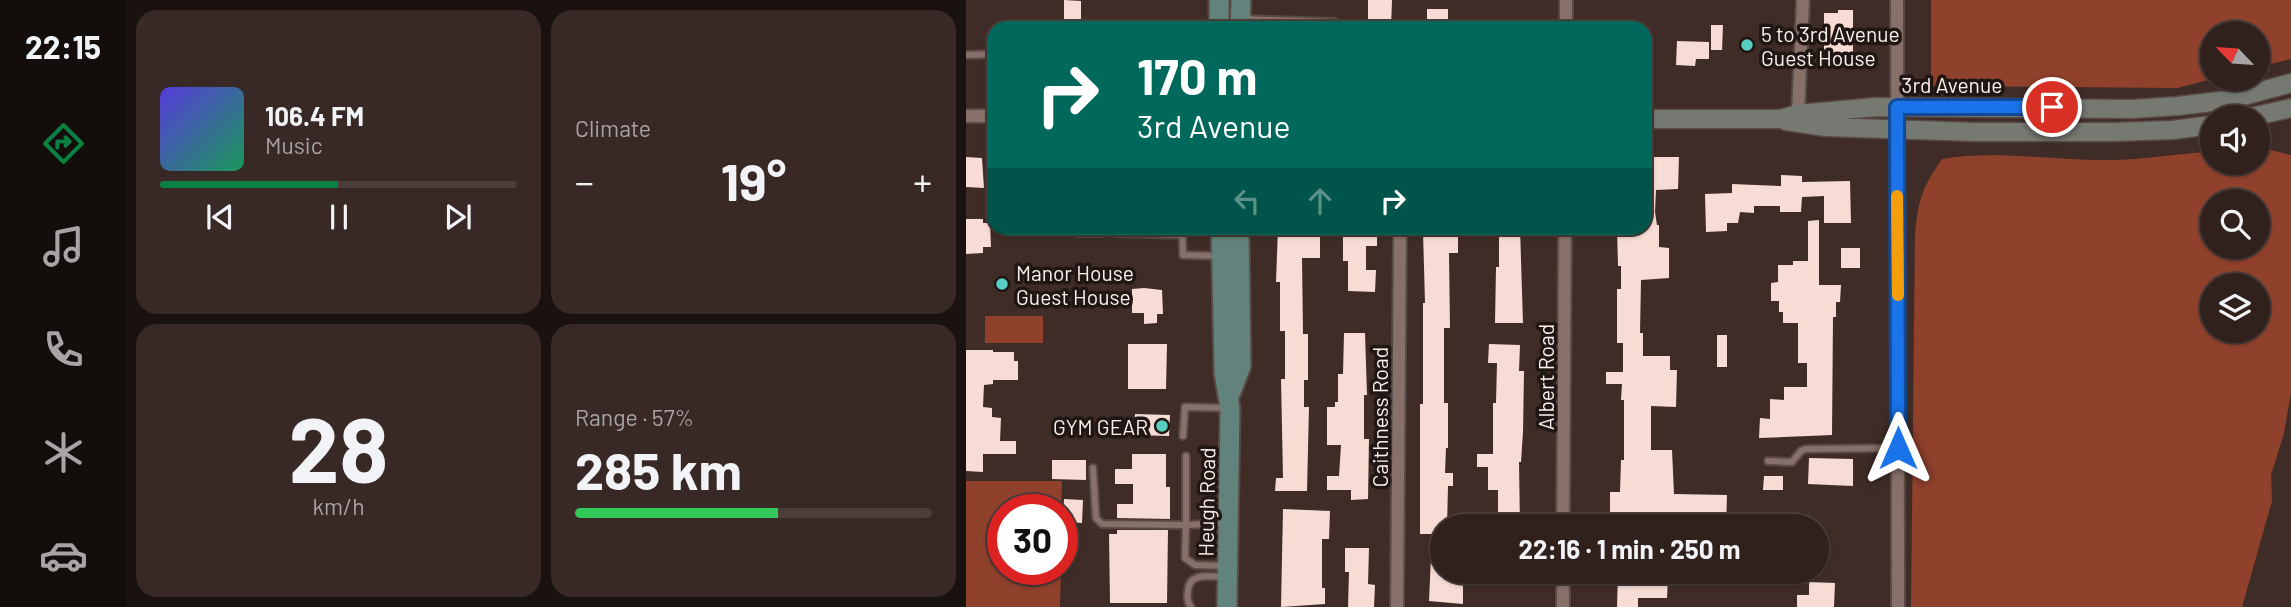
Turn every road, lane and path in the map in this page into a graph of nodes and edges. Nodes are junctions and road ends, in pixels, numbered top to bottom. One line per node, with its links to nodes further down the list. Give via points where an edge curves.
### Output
1 (1219, 0): 6 (main road)
2 (1566, 0): 8 (street)
3 (1803, 0): 15 (street)
4 (1897, 0): 12 (street)
5 (1240, 16): 7 (lane)
6 (1219, 21)
7 (1319, 21)
8 (1566, 21)
9 (987, 54): 10 (lane)
10 (966, 55)
11 (2291, 83): 12 (street, 3rd Avenue, via 2228,100 2132,109)
12 (1897, 107): 15 (street, 3rd Avenue); 21 (street)
13 (2291, 108): 14 (street)
14 (2270, 113)
15 (1798, 114): 19 (street, 3rd Avenue)
16 (966, 116): 17 (street)
17 (987, 116)
18 (1652, 119): 19 (street, 3rd Avenue)
19 (1780, 119): 21 (street, 3rd Avenue, via 1816,126)
20 (2200, 126): 21 (street, 3rd Avenue, via 2115,132)
21 (1897, 130): 30 (street)
22 (1182, 235): 27 (lane, via 1183,255)
23 (1224, 235): 27 (main road, Heugh Road)
24 (1237, 235): 27 (main road, Heugh Road)
25 (1400, 235): 41 (street, Caithness Road)
26 (1565, 235): 34 (street, Albert Road)
27 (1231, 256): 28 (main road, Heugh Road, via 1241,366)
28 (1229, 403): 29 (lane, via 1185,407); 35 (main road, Heugh Road)
29 (1183, 436)
30 (1898, 448): 32 (lane, via 1806,449 1792,462); 43 (street)
31 (1186, 456): 36 (lane)
32 (1768, 461)
33 (1093, 468): 36 (lane, via 1096,518 1102,524)
34 (1563, 514)
35 (1228, 523): 36 (lane); 37 (main road, Heugh Road)
36 (1186, 524): 37 (lane, via 1185,558 1189,563)
37 (1227, 571): 39 (lane, via 1190,580 1187,601); 40 (main road, Heugh Road)
38 (1563, 584): 42 (street)
39 (1191, 607)
40 (1227, 607)
41 (1397, 607)
42 (1563, 607)
43 (1898, 607)

